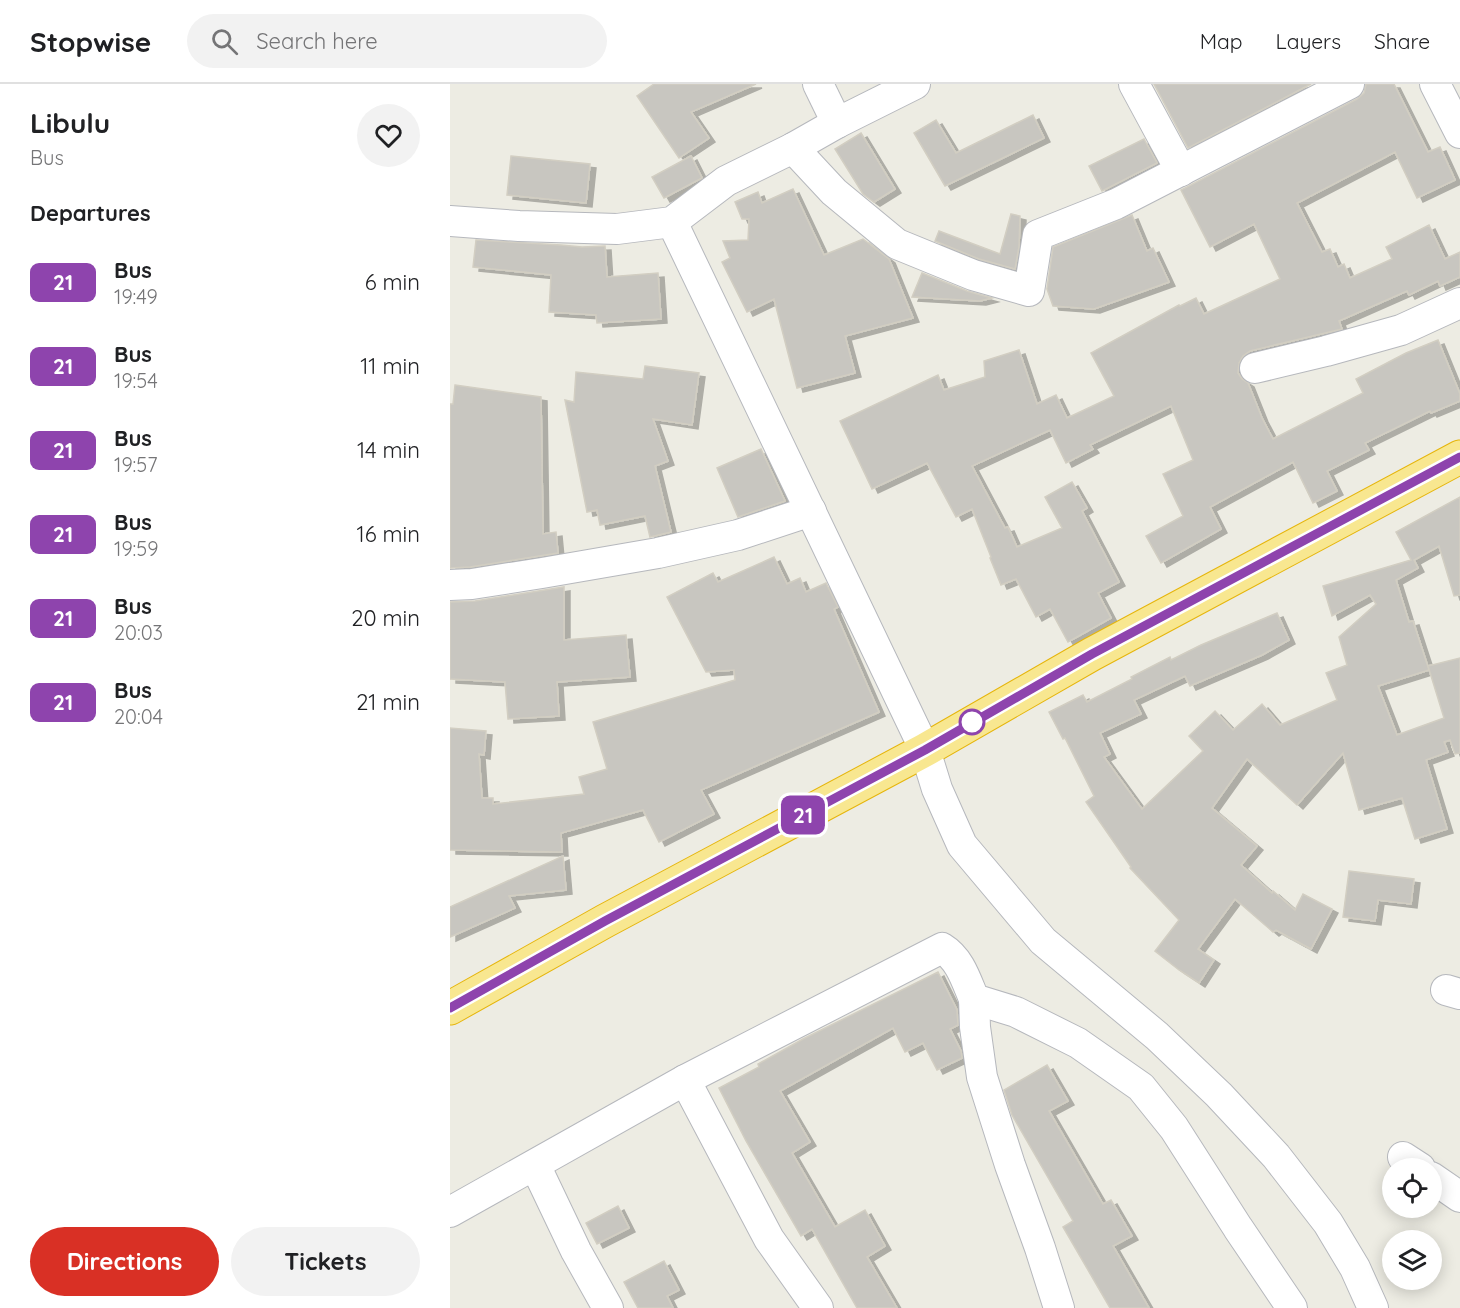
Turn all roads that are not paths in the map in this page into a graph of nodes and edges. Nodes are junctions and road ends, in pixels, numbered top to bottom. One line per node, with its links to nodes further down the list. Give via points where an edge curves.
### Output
1 (818, 84): 6 (street)
2 (915, 84): 6 (street)
3 (1134, 84): 9 (street)
4 (1349, 84): 9 (street)
5 (1435, 84): 7 (street)
6 (837, 123): 8 (street)
7 (1460, 133)
8 (793, 148): 9 (street, via 834,192 897,244 973,275 1029,291 1038,236 1116,204); 11 (street, via 726,181)
9 (1181, 171)
10 (450, 221): 11 (street, via 617,229)
11 (672, 222): 15 (street)
12 (1460, 303): 13 (street, via 1401,330)
13 (1255, 368)
14 (1460, 457): 17 (highway, via 1092,654)
15 (811, 510): 16 (street, via 738,535 658,552); 17 (street)
16 (450, 585)
17 (925, 750): 19 (highway); 29 (street, via 962,845 1043,941 1157,1036 1276,1156 1328,1223)
18 (974, 999): 20 (street, via 964,973 942,948); 27 (street, via 982,1077); 28 (street, via 1016,1012 1078,1043 1141,1087 1174,1128)
19 (450, 1008)
20 (685, 1080): 21 (street); 26 (street, via 769,1239)
21 (535, 1165): 24 (street); 25 (street)
22 (1442, 1185): 23 (street)
23 (1460, 1197)
24 (450, 1212)
25 (608, 1308)
26 (818, 1308)
27 (1059, 1308)
28 (1292, 1308)
29 (1373, 1308)

